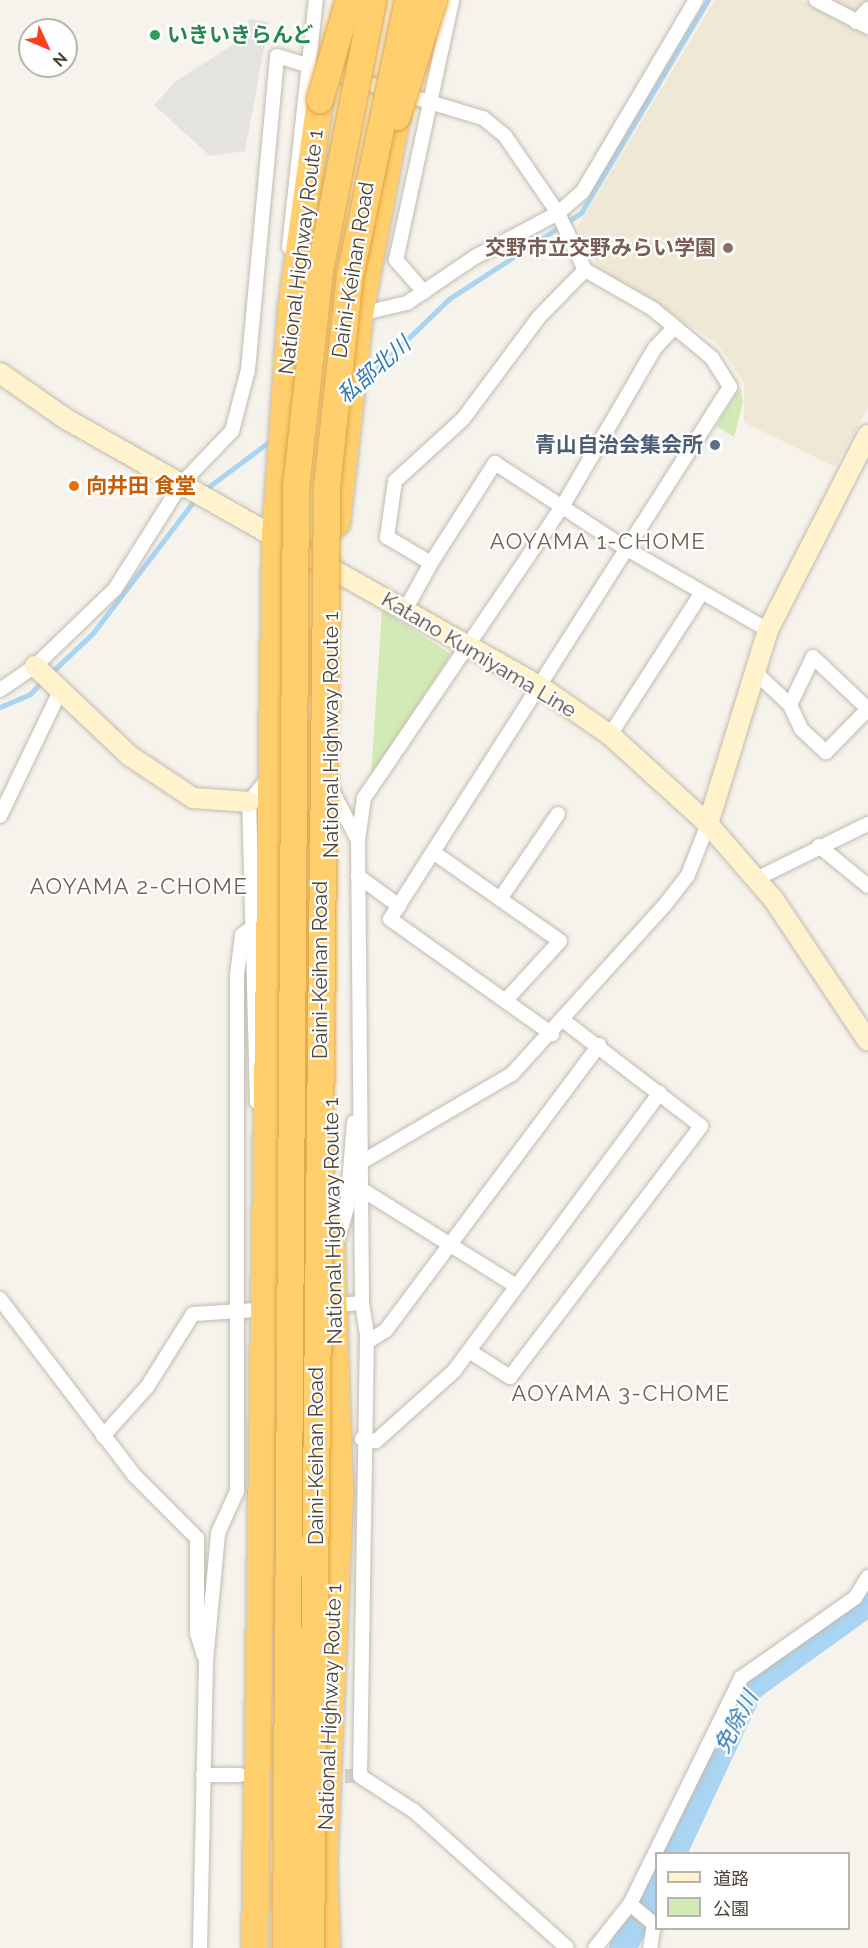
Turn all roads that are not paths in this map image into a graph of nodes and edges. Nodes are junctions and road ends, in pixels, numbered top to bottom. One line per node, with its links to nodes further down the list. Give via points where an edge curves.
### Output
1 (316, 0): 11 (street)
2 (349, 0): 16 (highway, National Highway Route 1, bridge, via 320,100)
3 (373, 0): 86 (highway, Daini-Keihan Road, bridge, via 320,271 296,488)
4 (408, 0): 87 (highway, Daini-Keihan Road, bridge, via 350,276 327,487)
5 (434, 0): 17 (highway, National Highway Route 1, bridge, via 397,117)
6 (452, 0): 12 (street)
7 (696, 0): 13 (street, via 584,191)
8 (816, 0): 10 (street)
9 (868, 9): 10 (street)
10 (862, 25)
11 (311, 64): 12 (street); 16 (street, via 289,227); 21 (street, via 277,56 248,370 232,431)
12 (428, 99): 13 (street, via 483,118 505,136); 15 (street, via 396,260)
13 (558, 213): 14 (street); 15 (street)
14 (585, 270): 18 (street, via 653,309); 25 (street, via 539,317 463,419 395,481 387,537)
15 (424, 292): 17 (street, via 407,303)
16 (291, 309): 23 (highway, National Highway Route 1)
17 (360, 314): 26 (highway, National Highway Route 1)
18 (672, 329): 22 (street, via 655,348); 24 (street, via 712,358 730,387)
19 (0, 374): 21 (main road, Katano Kumiyama Line, via 66,419)
20 (868, 435): 29 (main road)
21 (181, 484): 23 (main road, Katano Kumiyama Line); 31 (street, via 115,590)
22 (562, 507): 24 (street); 25 (street, via 495,463); 30 (street)
23 (275, 536): 26 (main road, Katano Kumiyama Line); 39 (highway, National Highway Route 1)
24 (627, 549): 27 (street); 33 (street)
25 (431, 563): 28 (street)
26 (332, 572): 28 (main road, Katano Kumiyama Line); 40 (highway, National Highway Route 1)
27 (702, 592): 29 (street); 38 (street)
28 (405, 610): 30 (main road, Katano Kumiyama Line)
29 (768, 630): 32 (main road)
30 (466, 645): 33 (main road, Katano Kumiyama Line); 46 (street, via 364,798)
31 (35, 666): 34 (main road); 35 (street)
32 (755, 672): 36 (street); 44 (main road)
33 (539, 686): 38 (main road, Katano Kumiyama Line); 48 (street)
34 (61, 689): 41 (main road, via 130,756 193,798); 43 (street)
35 (0, 690)
36 (790, 705): 37 (street, via 801,729 826,752); 37 (street, via 813,657)
37 (868, 709)
38 (610, 735): 44 (main road, Katano Kumiyama Line)
39 (272, 773): 41 (street); 62 (highway, National Highway Route 1)
40 (330, 787): 46 (street); 66 (highway, National Highway Route 1)
41 (249, 802): 54 (street)
42 (558, 814): 52 (street)
43 (0, 816)
44 (708, 824): 50 (main road, Katano Kumiyama Line); 56 (street, via 688,875)
45 (868, 824): 47 (street)
46 (358, 840): 49 (street)
47 (819, 846): 50 (street); 51 (street)
48 (434, 852): 52 (street); 53 (street)
49 (357, 876): 53 (street); 60 (street)
50 (756, 879): 58 (main road, Katano Kumiyama Line, via 848,1005)
51 (868, 886)
52 (500, 899): 55 (street, via 560,941)
53 (399, 906): 55 (street, via 390,920)
54 (253, 927): 62 (street, via 255,1095); 71 (street, via 242,935 237,975)
55 (505, 1001): 57 (street)
56 (564, 1021): 57 (street); 59 (street)
57 (552, 1034): 63 (street, via 490,1089)
58 (868, 1041)
59 (599, 1045): 61 (street); 65 (street)
60 (360, 1087): 63 (street); 66 (street, via 347,1207)
61 (660, 1093): 67 (street); 74 (street, via 701,1126 510,1377)
62 (269, 1129): 72 (highway, National Highway Route 1)
63 (360, 1163): 64 (street)
64 (361, 1189): 65 (street, via 376,1194); 69 (street)
65 (447, 1246): 67 (street); 73 (street, via 386,1330)
66 (331, 1262): 70 (highway, National Highway Route 1)
67 (516, 1286): 74 (street)
68 (0, 1299): 75 (street)
69 (362, 1303): 70 (street); 73 (street)
70 (333, 1305): 72 (street); 88 (highway, National Highway Route 1, via 340,1491 324,1863)
71 (239, 1308): 72 (street); 75 (street, via 193,1314 147,1387); 78 (street, via 237,1491 218,1533)
72 (266, 1308): 85 (highway, National Highway Route 1)
73 (367, 1342): 76 (street)
74 (469, 1351): 76 (street, via 376,1441)
75 (103, 1436): 78 (street, via 197,1538 197,1633)
76 (362, 1439): 89 (street, via 360,1776 414,1811)
77 (868, 1577): 81 (street, via 855,1598 741,1678)
78 (206, 1661): 79 (street)
79 (203, 1775): 80 (street); 84 (street)
80 (240, 1775)
81 (656, 1852)
82 (655, 1853): 83 (street)
83 (630, 1904): 90 (street); 91 (street, via 654,1924)
84 (200, 1948)
85 (255, 1948)
86 (286, 1948)
87 (311, 1948)
88 (327, 1948)
89 (567, 1948)
90 (595, 1948)
91 (650, 1948)

